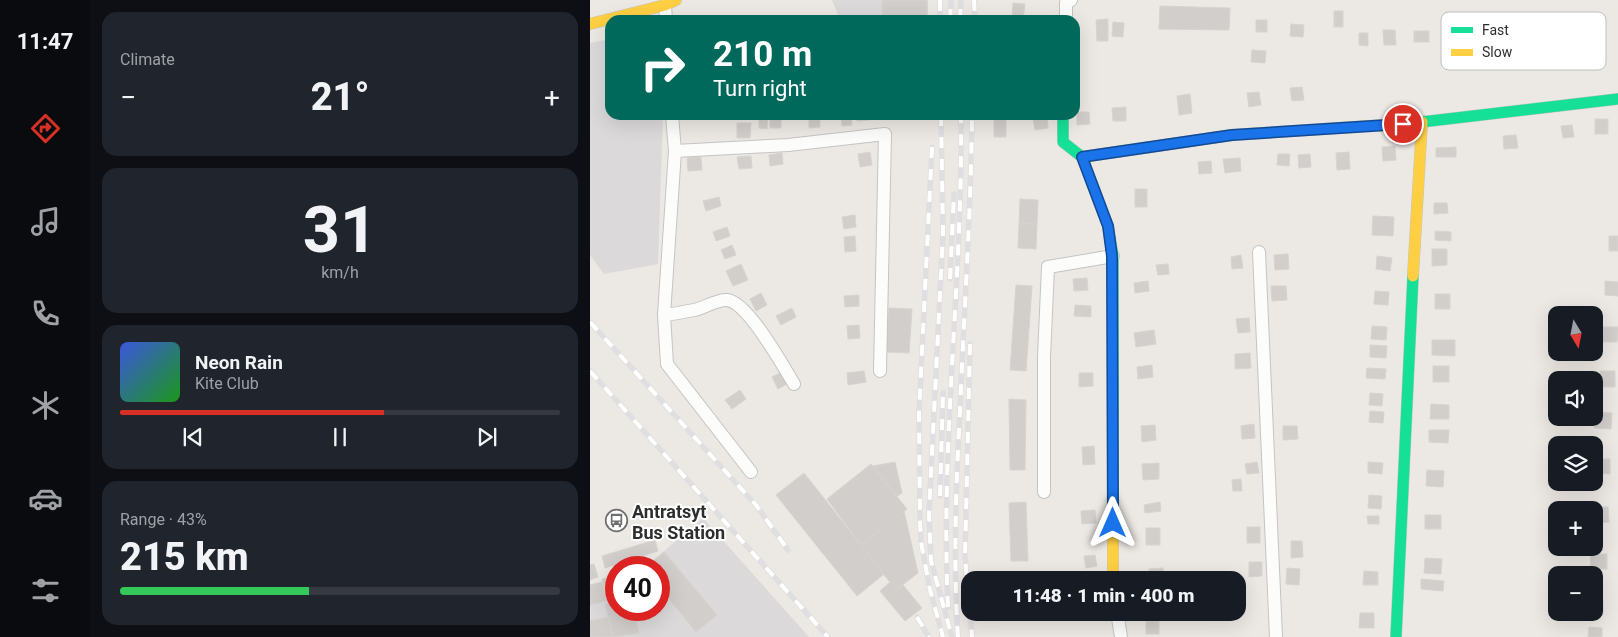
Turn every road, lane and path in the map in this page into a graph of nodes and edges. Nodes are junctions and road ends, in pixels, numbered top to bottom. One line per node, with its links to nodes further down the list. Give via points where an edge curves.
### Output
1 (1071, 0): 5 (street, via 1066,3)
2 (671, 3): 3 (street); 4 (street)
3 (625, 15)
4 (667, 15)
5 (1066, 15)
6 (605, 20): 7 (street)
7 (590, 24)
8 (1618, 99): 11 (street)
9 (672, 120): 12 (street)
10 (1064, 120): 13 (street, via 1063,142)
11 (1422, 122): 13 (street, via 1232,135); 25 (street, via 1416,190)
12 (675, 151): 16 (street); 17 (street, via 788,146 885,134)
13 (1082, 157): 15 (street, via 1108,226)
14 (1259, 252): 24 (street)
15 (1112, 256): 20 (street, via 1048,266); 21 (street)
16 (664, 315): 18 (street, via 733,301 759,330); 19 (street, via 666,364)
17 (880, 371)
18 (794, 384)
19 (751, 472)
20 (1044, 492)
21 (1113, 571)
22 (1119, 621): 23 (street)
23 (1121, 637)
24 (1276, 637)
25 (1396, 637)

